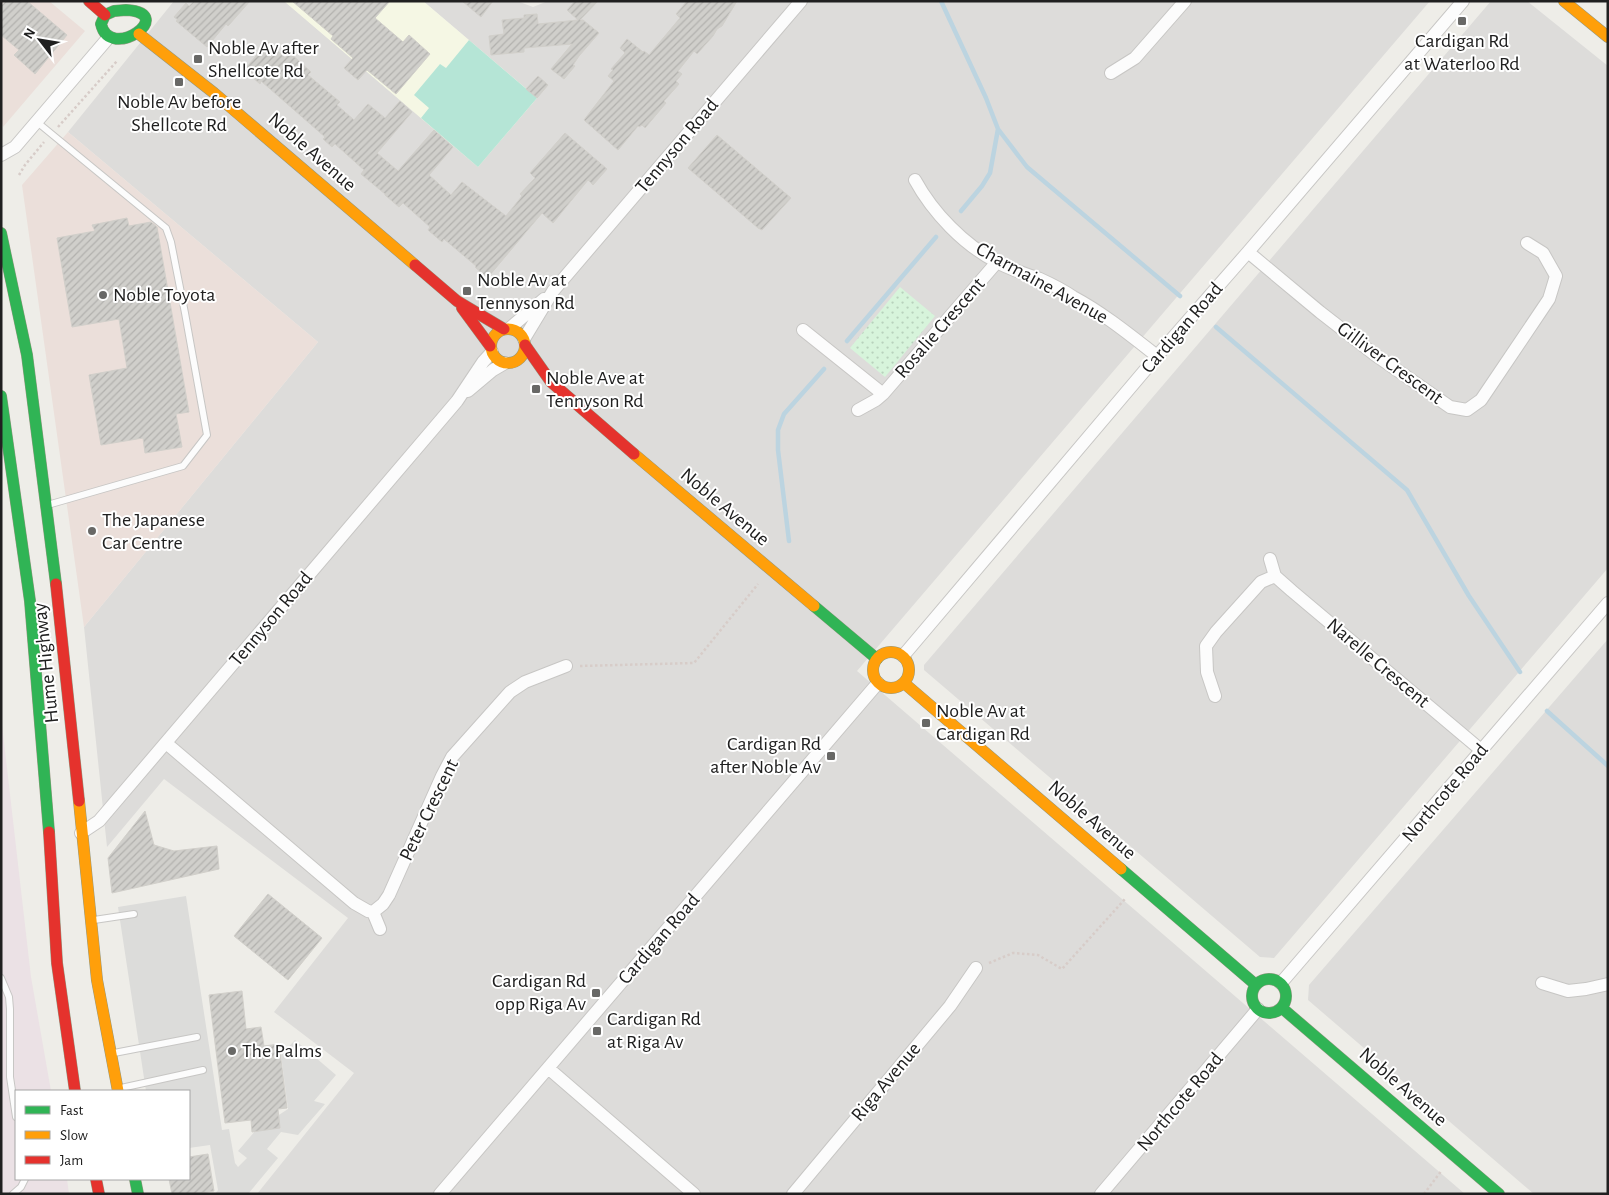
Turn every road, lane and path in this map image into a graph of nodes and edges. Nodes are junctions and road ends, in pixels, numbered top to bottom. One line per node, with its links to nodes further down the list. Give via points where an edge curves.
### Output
1 (89, 1): 7 (main road)
2 (801, 1): 22 (street, Tennyson Road)
3 (1185, 1): 12 (street, via 1134,58)
4 (1463, 1): 20 (street, Cardigan Road)
5 (1564, 1): 10 (main road)
6 (139, 6): 7 (main road); 8 (main road, via 146,25)
7 (105, 15): 9 (main road, via 102,30)
8 (139, 34): 9 (main road); 23 (main road, Noble Avenue, via 214,92)
9 (109, 37): 13 (street)
10 (1608, 37)
11 (117, 60): 14 (path)
12 (1111, 73)
13 (37, 122): 14 (lane); 15 (street, via 15,147)
14 (52, 134): 16 (path); 35 (lane, via 166,228 207,435 183,466)
15 (1, 155)
16 (19, 175)
17 (915, 180): 21 (street, Charmaine Avenue, via 924,198 944,220 974,247)
18 (1, 233): 35 (main road, Hume Highway, via 27,355)
19 (1527, 243): 20 (street, Gilliver Crescent, via 1543,253 1556,276 1549,299 1482,400 1467,410 1450,407 1374,354)
20 (1248, 252): 28 (street, Cardigan Road)
21 (997, 262): 28 (street, Charmaine Avenue, via 1074,297); 31 (street, Rosalie Crescent)
22 (553, 291): 24 (street, Tennyson Road); 26 (street, Tennyson Road)
23 (457, 301): 24 (main road, Noble Avenue); 27 (main road, Noble Avenue)
24 (507, 328): 26 (main road, via 516,330); 27 (main road, via 494,335)
25 (804, 330): 31 (street, Rosalie Crescent)
26 (524, 342): 29 (main road, via 521,356); 30 (main road, Noble Avenue)
27 (491, 349): 29 (main road, via 495,357); 33 (street, Tennyson Road)
28 (1157, 356): 40 (street, Cardigan Road)
29 (508, 363): 30 (main road, Noble Avenue); 33 (street, Tennyson Road, via 493,370)
30 (551, 382): 41 (main road, Noble Avenue)
31 (883, 394): 34 (street, Rosalie Crescent)
32 (1, 396): 66 (main road, Hume Highway, via 30,601 57,963)
33 (457, 401): 46 (street, Tennyson Road)
34 (858, 410)
35 (47, 505): 48 (main road, Hume Highway)
36 (1270, 558): 37 (street)
37 (1276, 576): 45 (street, via 1261,582 1206,646 1207,672); 47 (street, Narelle Crescent)
38 (758, 584): 42 (path, via 694,662)
39 (1608, 603): 47 (street, Northcote Road)
40 (903, 656): 41 (main road, via 890,652); 44 (main road, via 910,670)
41 (877, 659): 43 (main road, via 873,671)
42 (566, 666): 50 (street, Peter Crescent, via 525,682 510,692 452,757 389,895)
43 (878, 683): 44 (main road, via 891,689); 64 (street, Cardigan Road)
44 (904, 683): 59 (main road, Noble Avenue)
45 (1215, 696)
46 (166, 743): 48 (street, Tennyson Road, via 99,822); 50 (street, via 354,903)
47 (1481, 750): 56 (street, Northcote Road)
48 (81, 833): 52 (main road, Hume Highway)
49 (1125, 899): 54 (path, via 1062,969 1038,955 1013,953)
50 (374, 912): 53 (street)
51 (134, 914): 52 (lane)
52 (90, 920): 63 (main road, Hume Highway)
53 (380, 929)
54 (976, 968): 76 (street, Riga Avenue, via 950,1006)
55 (1, 978): 68 (lane, via 9,997 10,1077)
56 (1281, 983): 59 (main road, via 1265,979); 60 (main road, via 1287,998)
57 (1542, 984): 58 (street, via 1568,991)
58 (1608, 984)
59 (1256, 985): 61 (main road, via 1252,1000)
60 (1282, 1008): 61 (main road, via 1267,1014); 79 (main road, Noble Avenue)
61 (1258, 1009): 77 (street, Northcote Road)
62 (197, 1038): 63 (lane)
63 (111, 1054): 67 (main road, Hume Highway)
64 (548, 1068): 74 (street, Cardigan Road); 75 (street)
65 (203, 1070): 67 (lane)
66 (75, 1090)
67 (117, 1090)
68 (15, 1110)
69 (1442, 1170): 78 (path)
70 (24, 1180): 72 (lane)
71 (134, 1180): 73 (main road)
72 (14, 1194)
73 (138, 1194)
74 (440, 1194)
75 (694, 1194)
76 (793, 1194)
77 (1102, 1194)
78 (1424, 1194)
79 (1499, 1194)

